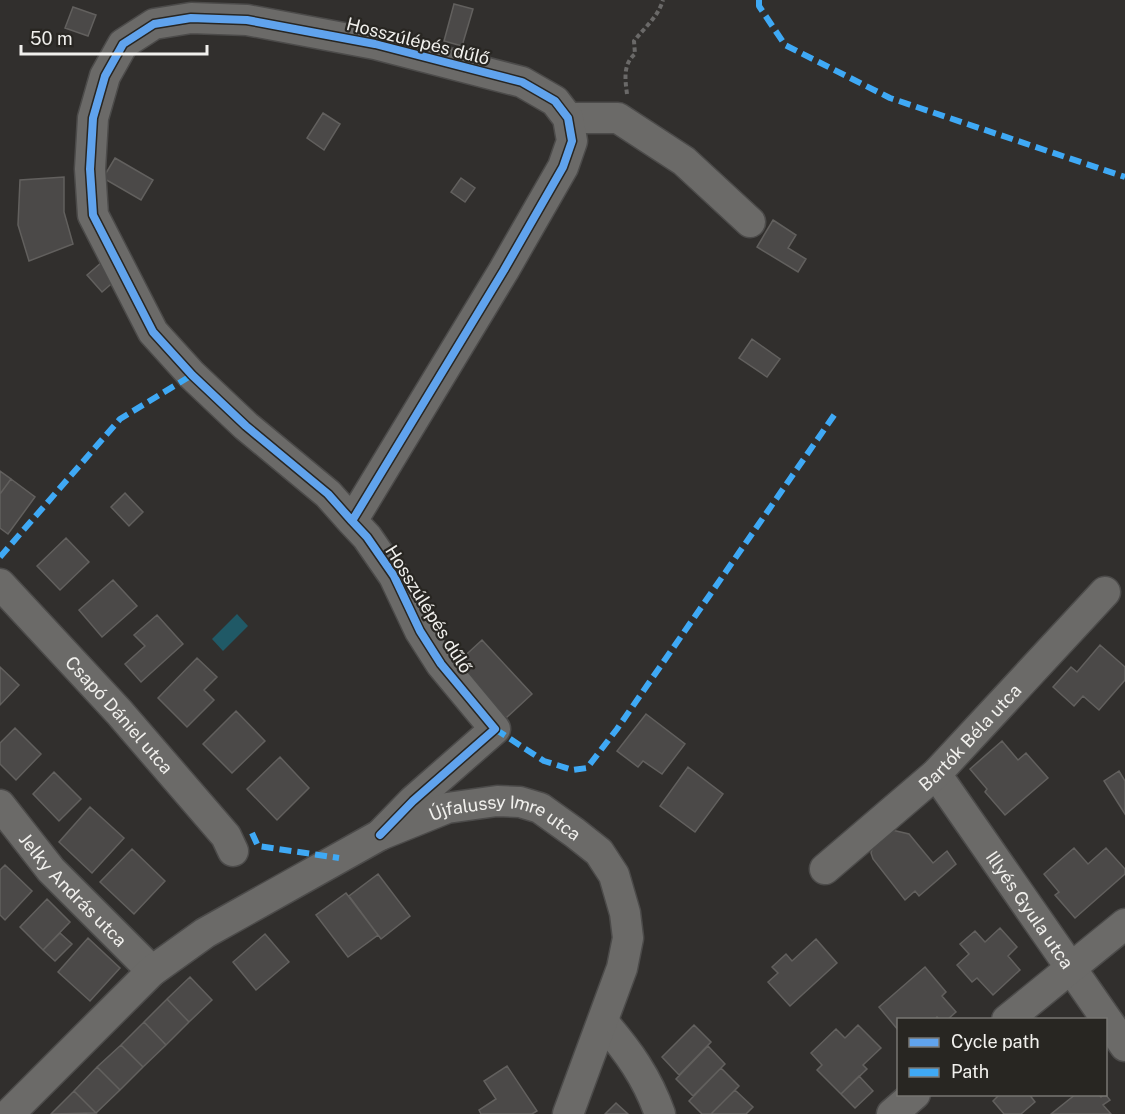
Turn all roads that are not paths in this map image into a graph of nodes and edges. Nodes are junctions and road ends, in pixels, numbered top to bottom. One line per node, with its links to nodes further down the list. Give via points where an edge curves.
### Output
1 (568, 118): 2 (street, via 618,118 684,161); 3 (street, via 572,141 563,167); 3 (street, Hosszúlépés dűlő, via 555,101 522,82 375,44 247,20 191,18 154,24 123,44 105,76 93,118 93,215 153,332 192,375 328,494)
2 (750, 222)
3 (352, 521): 8 (street, Hosszúlépés dűlő, via 394,576 441,664 495,729)
4 (0, 584): 9 (street, Csapó Dániel utca, via 127,721 226,836)
5 (1105, 592): 6 (street, Bartók Béla utca)
6 (936, 774): 10 (street, Bartók Béla utca); 12 (street, Illyés Gyula utca)
7 (0, 805): 13 (street, Jelky András utca, via 51,870)
8 (380, 835): 13 (street, Újfalussy Imre utca, via 205,933); 17 (street, Újfalussy Imre utca, via 447,808 520,802 540,808 599,852 614,874 628,938)
9 (233, 851)
10 (825, 869)
11 (1125, 924): 12 (street)
12 (1071, 966): 14 (street); 15 (street, Illyés Gyula utca)
13 (152, 971): 20 (street, Újfalussy Imre utca)
14 (1009, 1018)
15 (1106, 1018)
16 (1107, 1019): 18 (street, Illyés Gyula utca)
17 (603, 1022): 21 (street, Újfalussy Imre utca); 22 (street, via 632,1056)
18 (1125, 1046)
19 (914, 1096): 23 (street)
20 (9, 1114)
21 (568, 1114)
22 (660, 1114)
23 (892, 1114)

